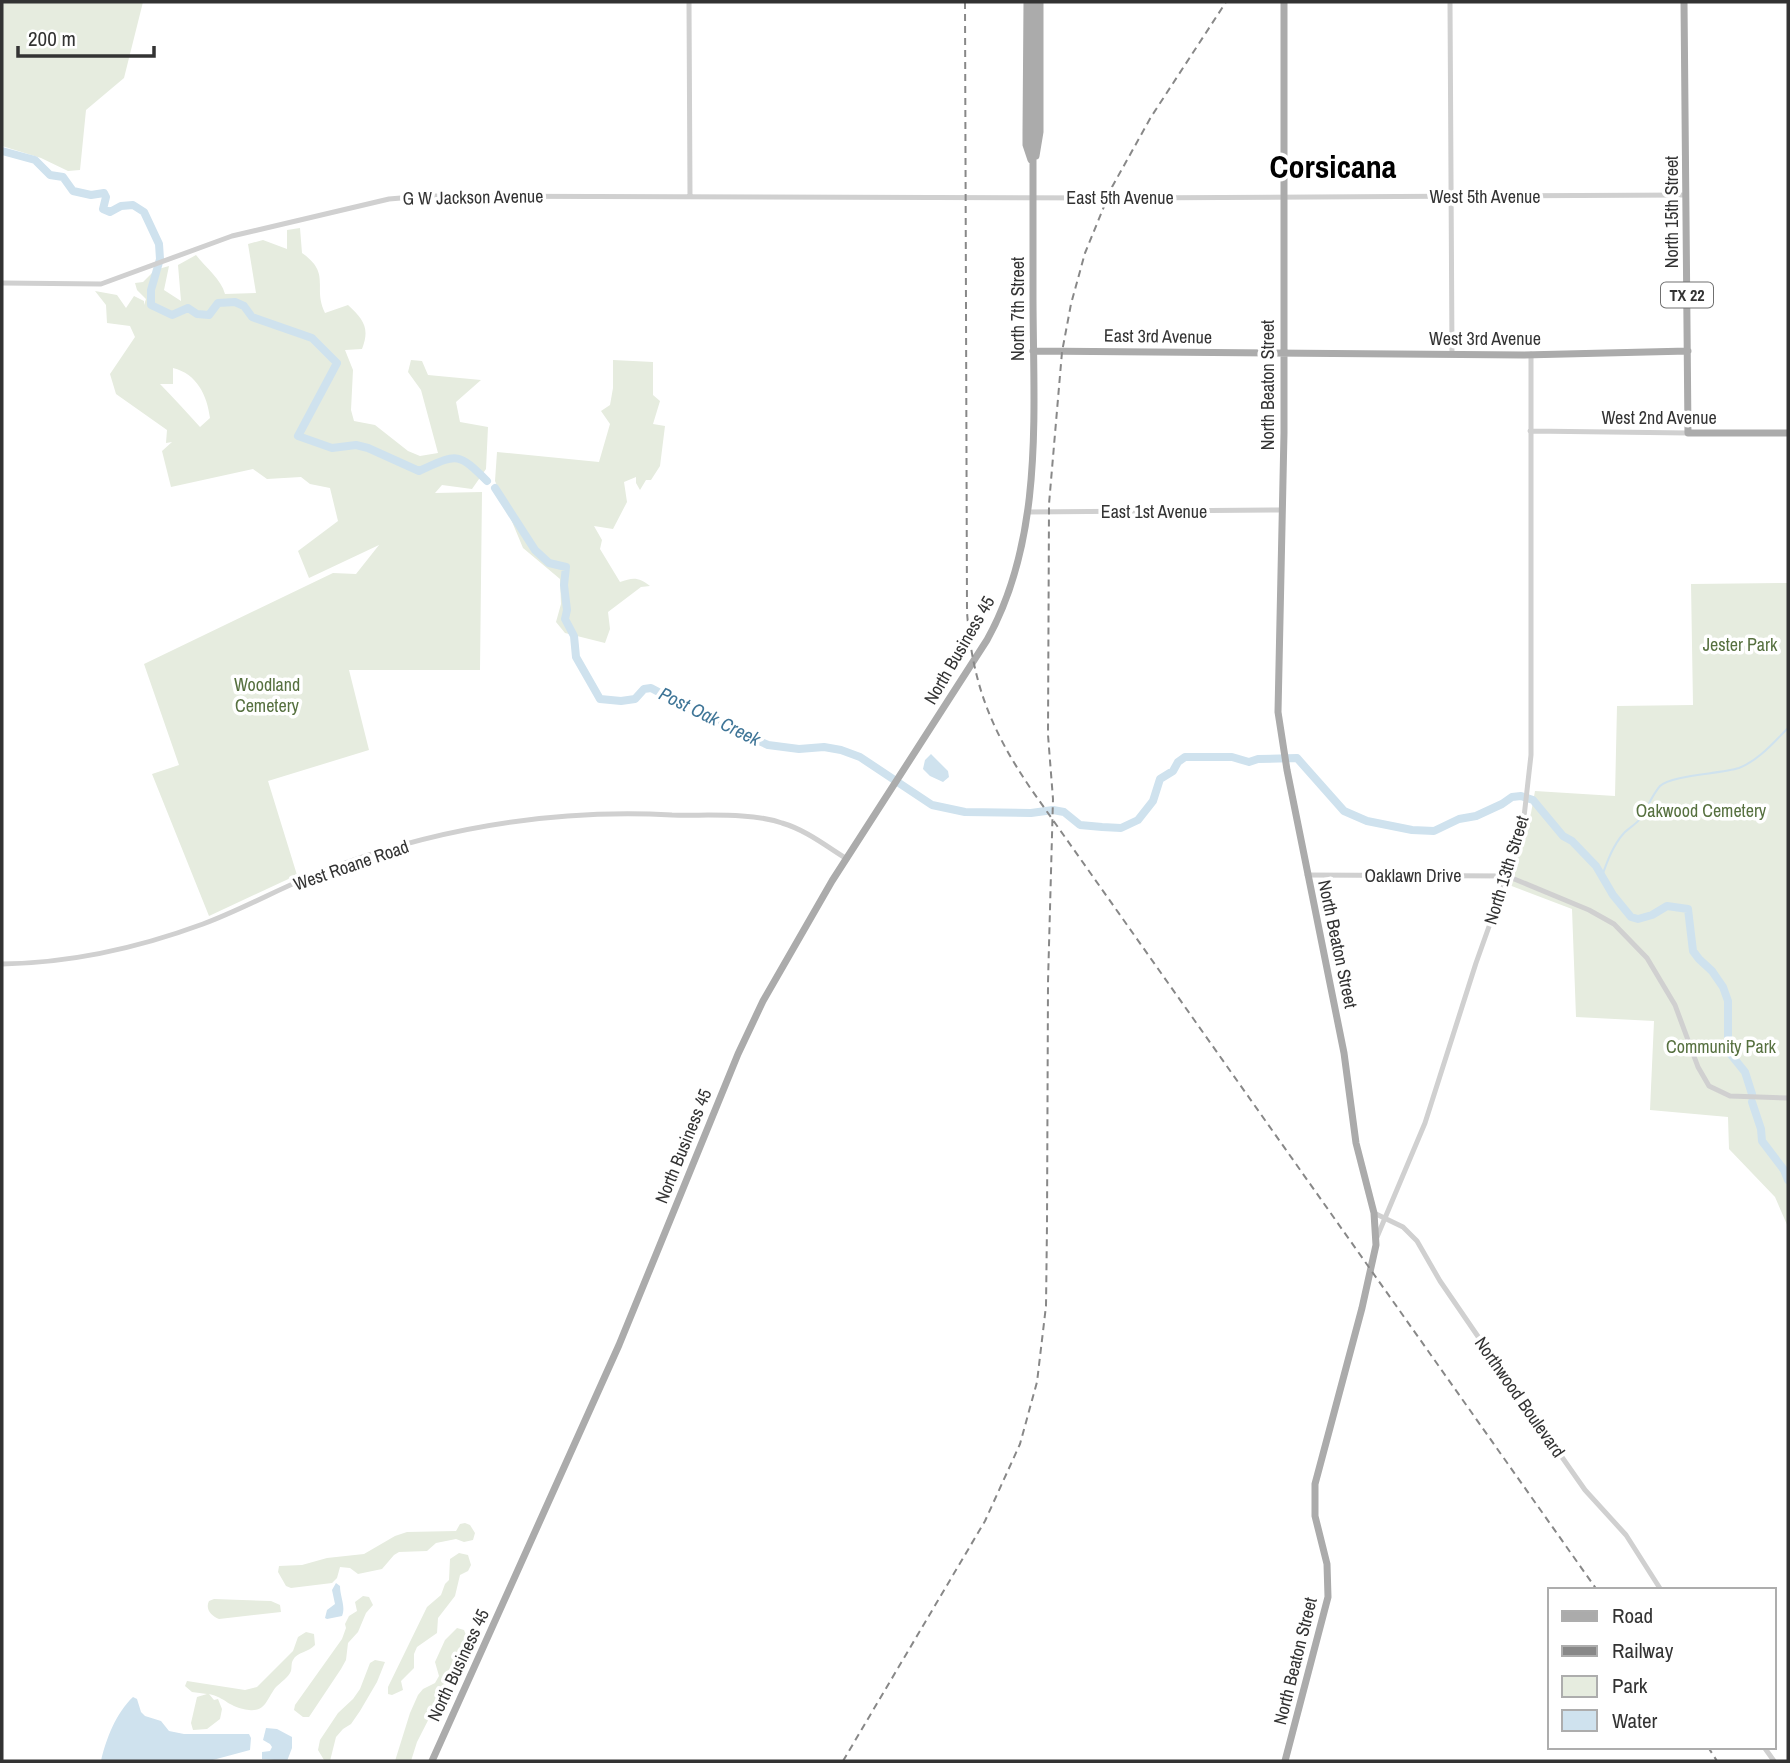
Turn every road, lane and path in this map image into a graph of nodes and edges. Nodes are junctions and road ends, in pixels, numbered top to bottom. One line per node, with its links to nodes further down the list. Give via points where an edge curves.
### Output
1 (690, 2): 10 (street)
2 (1027, 2): 8 (main road, via 1026,145)
3 (1033, 2): 8 (main road, North 7th Street)
4 (1040, 2): 8 (main road, via 1040,132)
5 (1284, 2): 12 (main road, North Beaton Street)
6 (1450, 2): 13 (street)
7 (1684, 2): 9 (main road, North 15th Street / TX 22)
8 (1033, 167): 14 (main road, North 7th Street)
9 (1686, 195): 13 (street, West 5th Avenue); 17 (main road, North 15th Street / TX 22)
10 (690, 196): 11 (street, G W Jackson Avenue); 15 (street, G W Jackson Avenue, via 397,198 232,236 102,284)
11 (957, 196): 14 (street, East 5th Avenue)
12 (1283, 196): 13 (street, West 5th Avenue); 14 (street, East 5th Avenue); 18 (main road, North Beaton Street)
13 (1451, 196): 19 (street)
14 (1033, 197): 16 (main road, North 7th Street)
15 (2, 283)
16 (1033, 351): 18 (main road, East 3rd Avenue); 25 (main road, North 7th Street)
17 (1688, 351): 20 (main road, West 3rd Avenue); 22 (main road, North 15th Street / TX 22)
18 (1283, 354): 19 (main road, West 3rd Avenue); 24 (main road, North Beaton Street)
19 (1452, 354): 20 (main road, West 3rd Avenue)
20 (1531, 354): 21 (street, North 13th Street)
21 (1530, 431): 22 (street, West 2nd Avenue); 29 (street, North 13th Street, via 1531,755 1524,817)
22 (1688, 433): 23 (main road, West 2nd Avenue)
23 (1788, 433)
24 (1281, 510): 25 (street, East 1st Avenue); 28 (main road, North Beaton Street, via 1278,712)
25 (1027, 512): 26 (main road, North 7th Street)
26 (1016, 570): 27 (main road, North Business 45, via 987,640)
27 (847, 859): 30 (street, West Roane Road, via 803,832 758,818 648,813 499,822 364,856 142,945 73,960); 36 (main road, North Business 45, via 780,969 743,1043 619,1345)
28 (1307, 876): 29 (street, Oaklawn Drive); 32 (main road, North Beaton Street, via 1344,1054 1356,1143)
29 (1507, 876): 31 (street, Oaklawn Drive, via 1589,910 1629,938 1647,958 1675,1005 1709,1086 1730,1097); 33 (street, North 13th Street, via 1425,1123)
30 (2, 964)
31 (1788, 1098)
32 (1374, 1213): 33 (street, Northwood Boulevard); 34 (main road, North Beaton Street)
33 (1385, 1219): 34 (street, North 13th Street); 35 (street, Northwood Boulevard, via 1403,1227 1417,1241 1467,1322 1585,1490 1626,1535)
34 (1376, 1240): 37 (main road, North Beaton Street, via 1315,1484 1315,1516 1327,1564 1328,1597)
35 (1660, 1588)
36 (432, 1761)
37 (1285, 1761)

